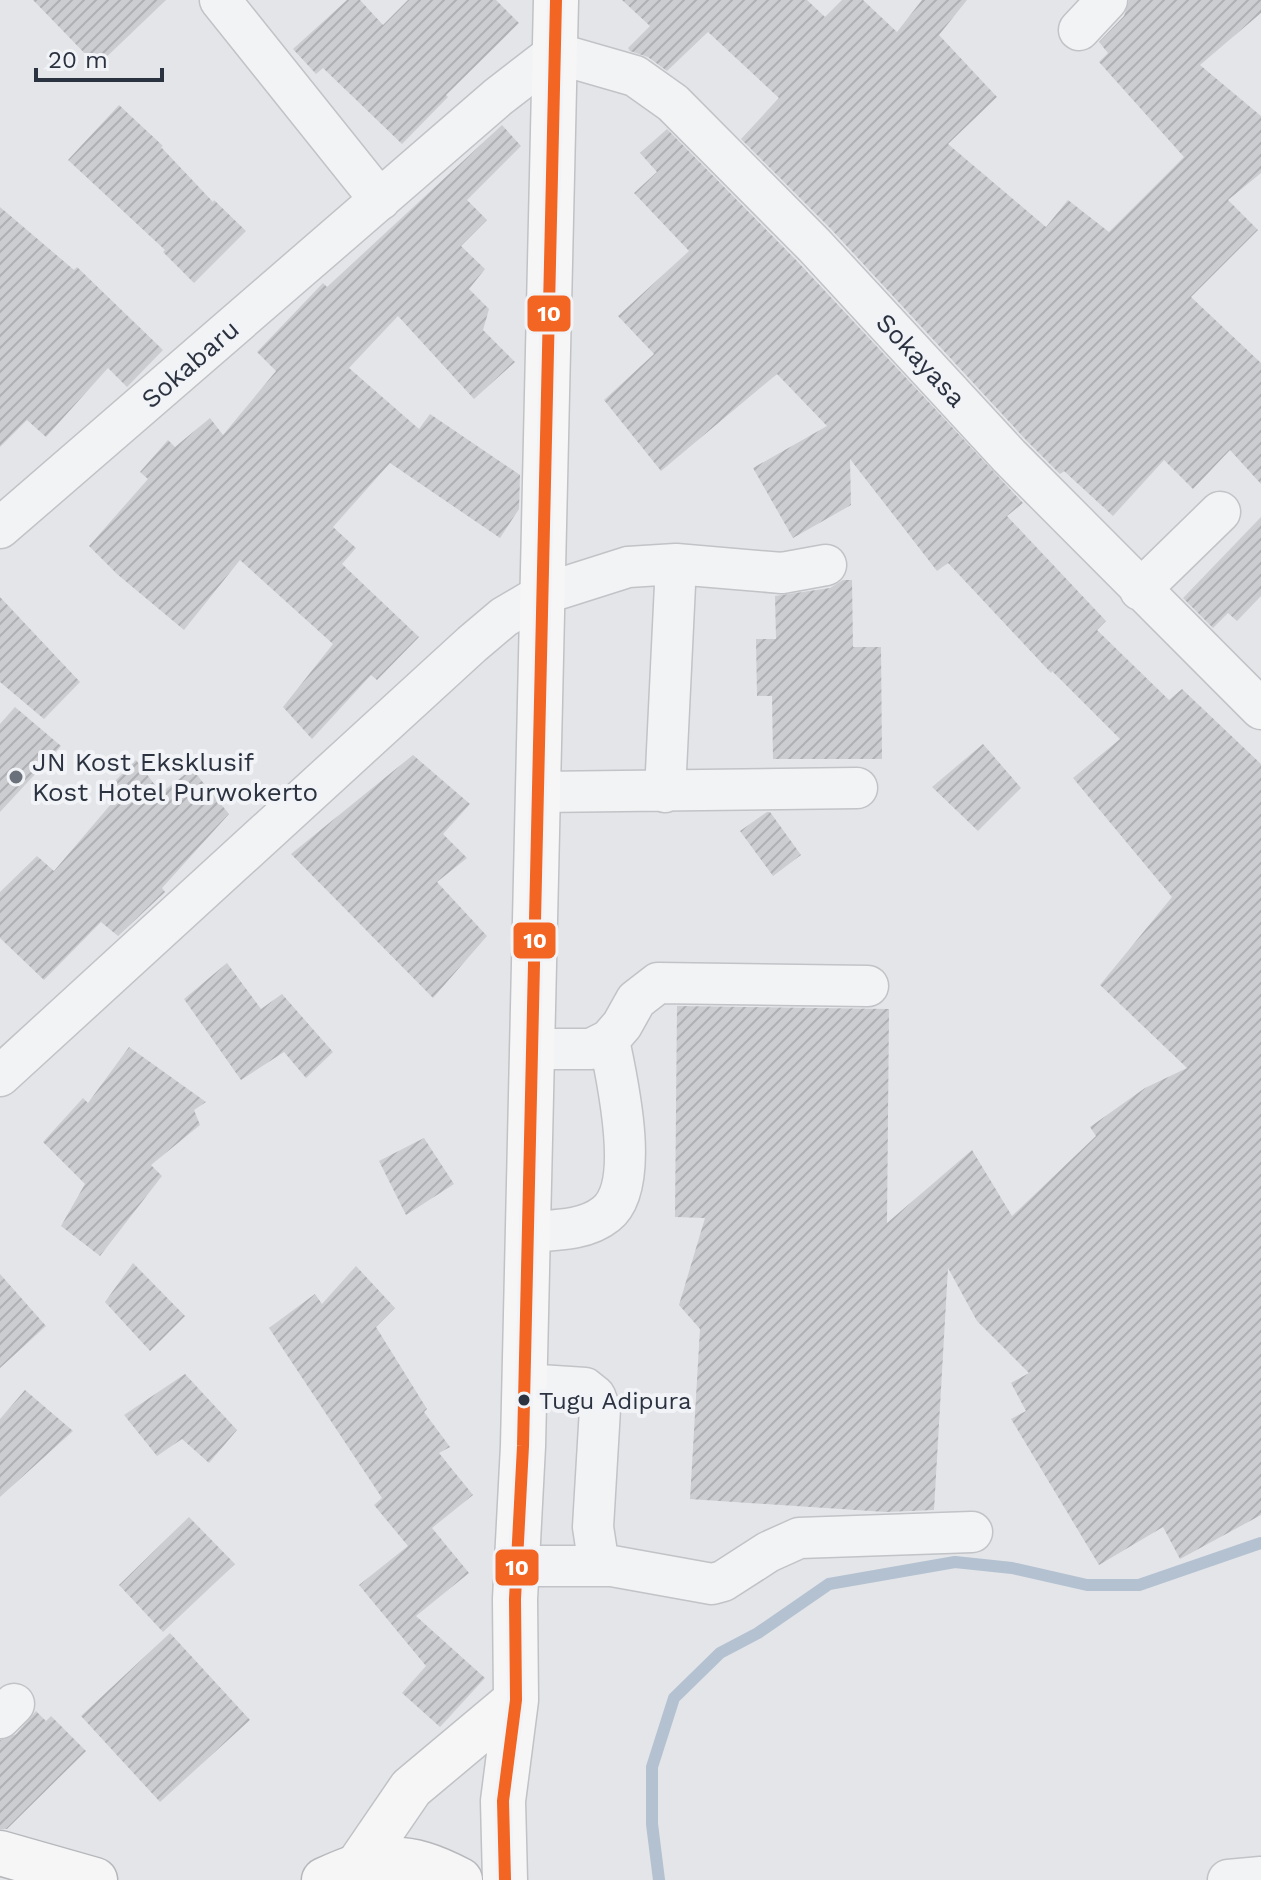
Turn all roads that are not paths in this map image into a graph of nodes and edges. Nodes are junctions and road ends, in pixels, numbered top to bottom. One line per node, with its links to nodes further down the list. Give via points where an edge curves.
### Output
1 (220, 0): 6 (street)
2 (556, 0): 5 (main road)
3 (1107, 0): 4 (street)
4 (1079, 30)
5 (555, 53): 6 (street, Sokabaru); 11 (street, Sokayasa, via 635,76 673,103); 12 (main road)
6 (380, 200): 8 (street, Sokabaru)
7 (1220, 512): 11 (street)
8 (0, 528)
9 (676, 564): 10 (street, via 782,573); 12 (street, via 628,567); 16 (street)
10 (826, 565)
11 (1140, 590): 13 (street, Sokayasa)
12 (543, 594): 15 (main road); 20 (street, via 472,644)
13 (1261, 709)
14 (857, 788): 16 (street)
15 (540, 792): 16 (street); 19 (main road)
16 (665, 792)
17 (868, 986): 18 (street, via 658,983 636,1000)
18 (609, 1040): 19 (street, via 591,1049); 21 (street, via 621,1098 625,1162 619,1197 606,1214 571,1229)
19 (533, 1049): 21 (main road)
20 (0, 1076)
21 (528, 1232): 22 (main road)
22 (524, 1384): 24 (main road); 25 (street, via 585,1388 595,1396 600,1409 593,1527)
23 (972, 1532): 25 (street, via 799,1538 712,1584)
24 (516, 1566): 25 (street); 26 (main road)
25 (599, 1566)
26 (516, 1700): 28 (main road, via 411,1788); 32 (main road, via 503,1801)
27 (0, 1853): 30 (main road)
28 (342, 1872): 31 (main road, via 396,1859 432,1866)
29 (1261, 1877): 33 (street)
30 (95, 1880)
31 (460, 1880)
32 (505, 1880)
33 (1228, 1880)

